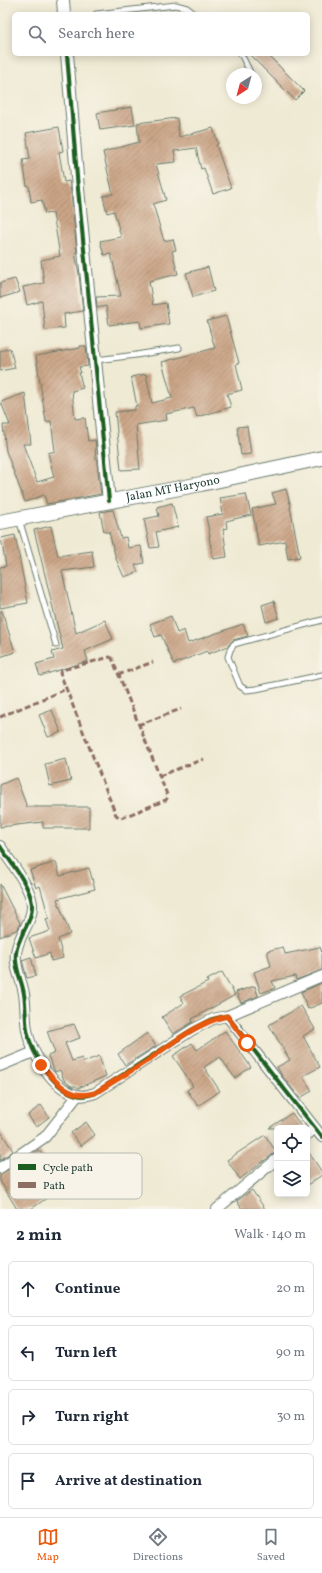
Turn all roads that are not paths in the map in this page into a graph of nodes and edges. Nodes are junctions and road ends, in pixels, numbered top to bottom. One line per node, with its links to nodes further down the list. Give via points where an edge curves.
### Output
1 (63, 0): 2 (street)
2 (64, 12)
3 (114, 12): 4 (lane, via 176,5)
4 (192, 12)
5 (67, 56): 9 (street)
6 (242, 56): 7 (lane)
7 (248, 68)
8 (179, 348): 9 (lane)
9 (96, 360): 11 (street)
10 (322, 458): 11 (main road, Jalan MT Haryono)
11 (109, 501): 12 (main road, Jalan MT Haryono)
12 (18, 519): 13 (main road, Jalan MT Haryono); 15 (lane)
13 (0, 522)
14 (322, 620): 16 (lane, via 234,644 228,657 240,686 246,690)
15 (56, 645)
16 (322, 675)
17 (0, 846): 20 (street, via 25,884 32,903 32,913 19,940 16,954 17,970 24,993 27,1031)
18 (322, 976): 19 (street)
19 (227, 1016): 22 (street, via 192,1030 95,1093); 23 (street)
20 (34, 1052): 21 (street); 22 (street, via 51,1077 63,1088)
21 (0, 1066)
22 (78, 1096): 26 (street, via 45,1137)
23 (315, 1128): 24 (street); 25 (street)
24 (310, 1132)
25 (322, 1137)
26 (22, 1153)
27 (10, 1161): 29 (street)
28 (275, 1161): 30 (street)
29 (0, 1168)
30 (216, 1209)

